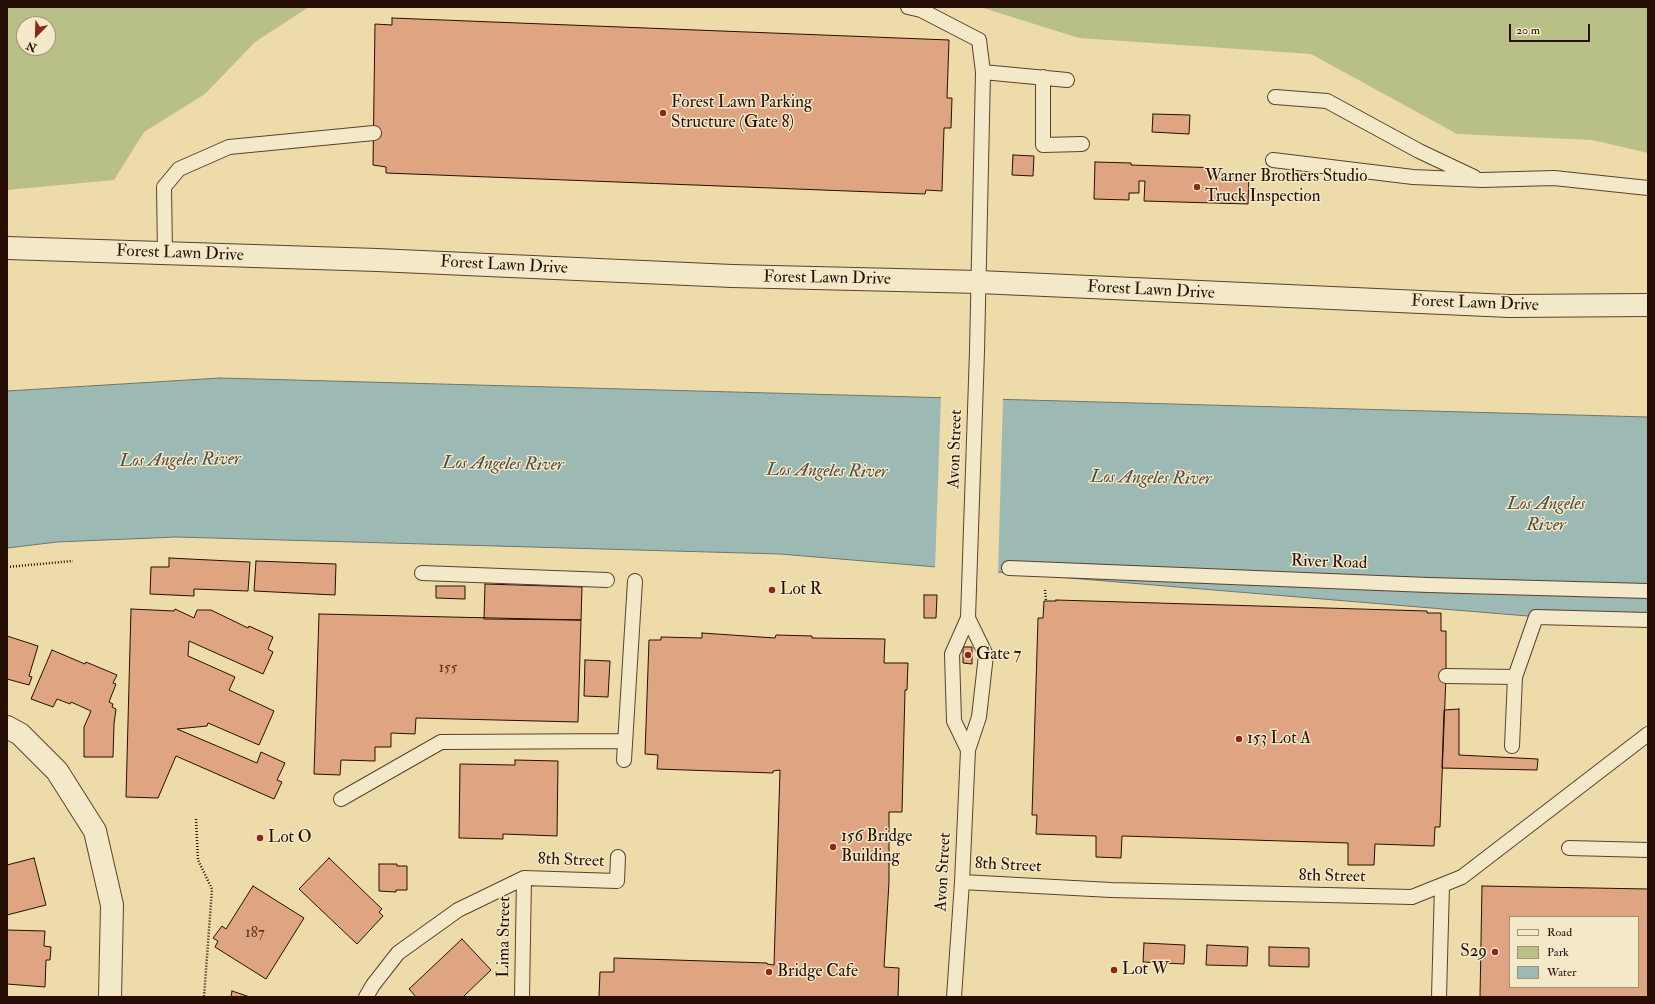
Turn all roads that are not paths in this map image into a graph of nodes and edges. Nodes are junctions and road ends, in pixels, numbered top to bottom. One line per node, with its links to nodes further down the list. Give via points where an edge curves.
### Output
1 (908, 7): 2 (lane, Avon Street, via 921,10 979,40)
2 (983, 72): 3 (lane); 13 (lane, Avon Street)
3 (1043, 77): 4 (lane); 7 (lane, via 1043,145)
4 (1067, 80)
5 (1275, 97): 9 (lane, via 1327,101 1419,151)
6 (374, 133): 12 (lane, via 229,147 179,169 164,187)
7 (1082, 144)
8 (1273, 160): 9 (lane, via 1413,177)
9 (1482, 180): 10 (lane, via 1554,178)
10 (1648, 188)
11 (7, 248): 12 (street, Forest Lawn Drive)
12 (165, 254): 13 (street, Forest Lawn Drive, via 732,276)
13 (979, 282): 14 (street, Forest Lawn Drive, via 1509,306); 20 (lane, Avon Street)
14 (1648, 305)
15 (1009, 568): 19 (lane, River Road)
16 (422, 573): 17 (lane)
17 (607, 580)
18 (635, 581): 26 (lane)
19 (1648, 591)
20 (968, 618): 28 (lane, Avon Street, via 986,655 979,717); 28 (lane, Avon Street, via 952,654 954,721)
21 (1648, 620): 23 (lane, via 1536,617)
22 (1446, 676): 23 (lane)
23 (1515, 676): 27 (lane)
24 (7, 727): 37 (street, via 20,734 57,771 96,831 112,905)
25 (1648, 734): 36 (lane, 8th Street, via 1462,878)
26 (626, 741): 29 (lane); 30 (lane, via 441,742)
27 (1512, 746)
28 (968, 750): 35 (lane, Avon Street)
29 (624, 760)
30 (341, 800)
31 (1569, 848): 32 (lane)
32 (1648, 850)
33 (618, 857): 34 (lane, 8th Street, via 617,881)
34 (524, 878): 38 (lane, via 458,910 398,953); 39 (lane, Lima Street)
35 (962, 882): 36 (lane, 8th Street, via 1111,890 1412,897); 40 (lane, Avon Street)
36 (1442, 885): 41 (lane)
37 (110, 997)
38 (366, 997)
39 (522, 997)
40 (954, 997)
41 (1439, 997)

